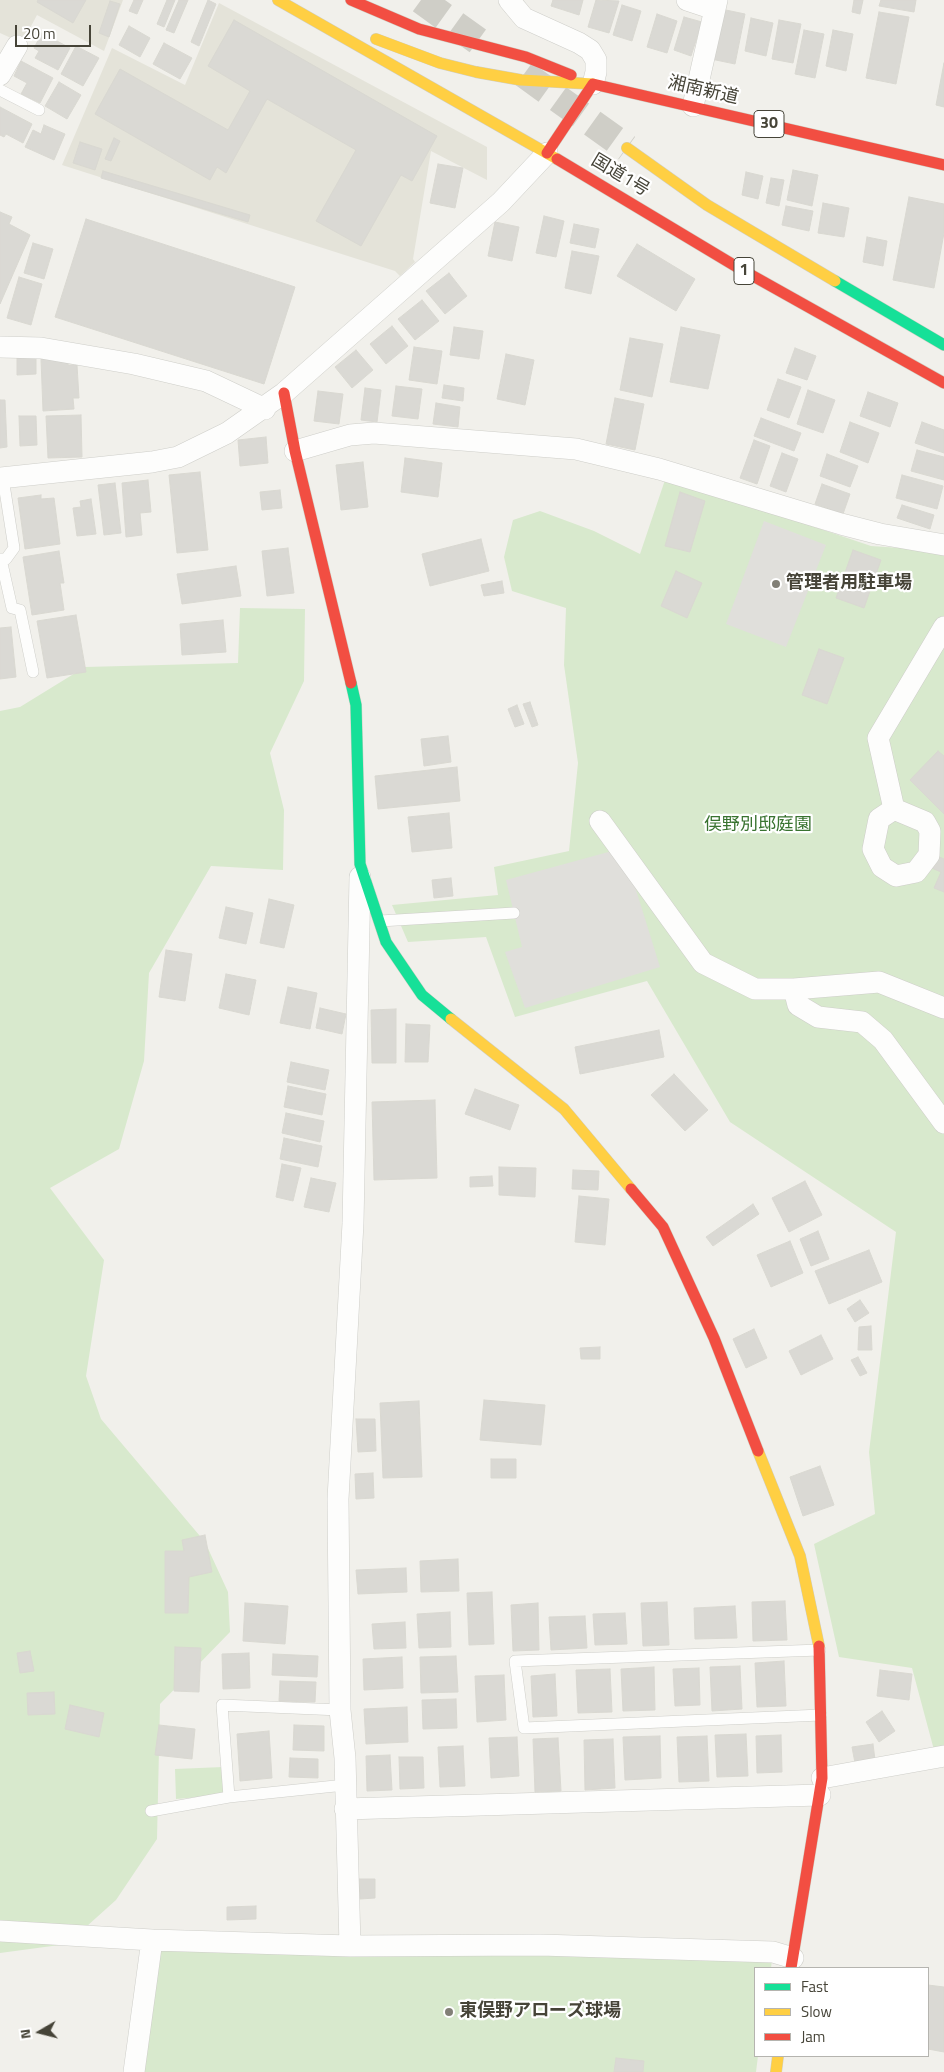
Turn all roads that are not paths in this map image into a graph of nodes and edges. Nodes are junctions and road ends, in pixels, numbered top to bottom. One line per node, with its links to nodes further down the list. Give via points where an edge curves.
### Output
1 (278, 0): 16 (main road, 国道1号 / 1)
2 (297, 0): 7 (main road)
3 (351, 0): 11 (main road, via 419,29 526,57)
4 (509, 0): 11 (street, via 524,18 590,50 596,60)
5 (687, 0): 6 (street)
6 (716, 5): 13 (street)
7 (337, 20)
8 (363, 32): 11 (main road, via 416,55 476,72 521,80)
9 (17, 46): 10 (street)
10 (0, 75)
11 (593, 84): 13 (main road, 湘南新道 / 30); 16 (main road)
12 (0, 90): 14 (lane)
13 (693, 106): 17 (main road, 湘南新道 / 30)
14 (39, 110)
15 (627, 148): 18 (main road, 国道1号 / 1, via 707,205)
16 (547, 153): 20 (main road, 国道1号 / 1, via 737,266); 21 (street, via 501,202)
17 (944, 165)
18 (944, 345)
19 (0, 347): 22 (street, via 41,348 134,364 206,381)
20 (944, 383)
21 (284, 394): 22 (street); 23 (main road)
22 (264, 409): 24 (street, via 227,433 178,457)
23 (294, 451): 25 (street, via 350,435 374,433 576,449 659,469 841,524); 31 (main road, via 356,705)
24 (1, 478): 26 (lane, via 14,548 6,559)
25 (944, 545)
26 (0, 559): 28 (lane, via 12,608 20,610)
27 (944, 627): 29 (street, via 878,738)
28 (33, 672)
29 (894, 809)
30 (600, 821): 34 (street, via 703,963 755,989)
31 (360, 864): 33 (main road); 38 (street, via 353,1223 338,1499)
32 (514, 913): 33 (lane)
33 (378, 921): 37 (main road, via 386,942 422,996 564,1109 663,1228 714,1338 800,1556)
34 (794, 989): 35 (street, via 879,982); 36 (street, via 798,1005 818,1017 862,1022 883,1040)
35 (944, 1008)
36 (944, 1123)
37 (820, 1650): 39 (main road); 39 (lane, via 515,1660 524,1728)
38 (340, 1710): 41 (street); 43 (lane, via 222,1705)
39 (822, 1715): 42 (main road)
40 (944, 1756): 42 (street)
41 (345, 1785): 43 (lane); 44 (street)
42 (821, 1786): 44 (street); 49 (main road)
43 (229, 1797): 45 (lane)
44 (345, 1809): 48 (street)
45 (151, 1811)
46 (0, 1931): 47 (street)
47 (152, 1940): 48 (street); 51 (street)
48 (350, 1946): 49 (street, via 550,1945 773,1952)
49 (792, 1963)
50 (778, 2057): 52 (main road)
51 (134, 2072)
52 (776, 2072)

